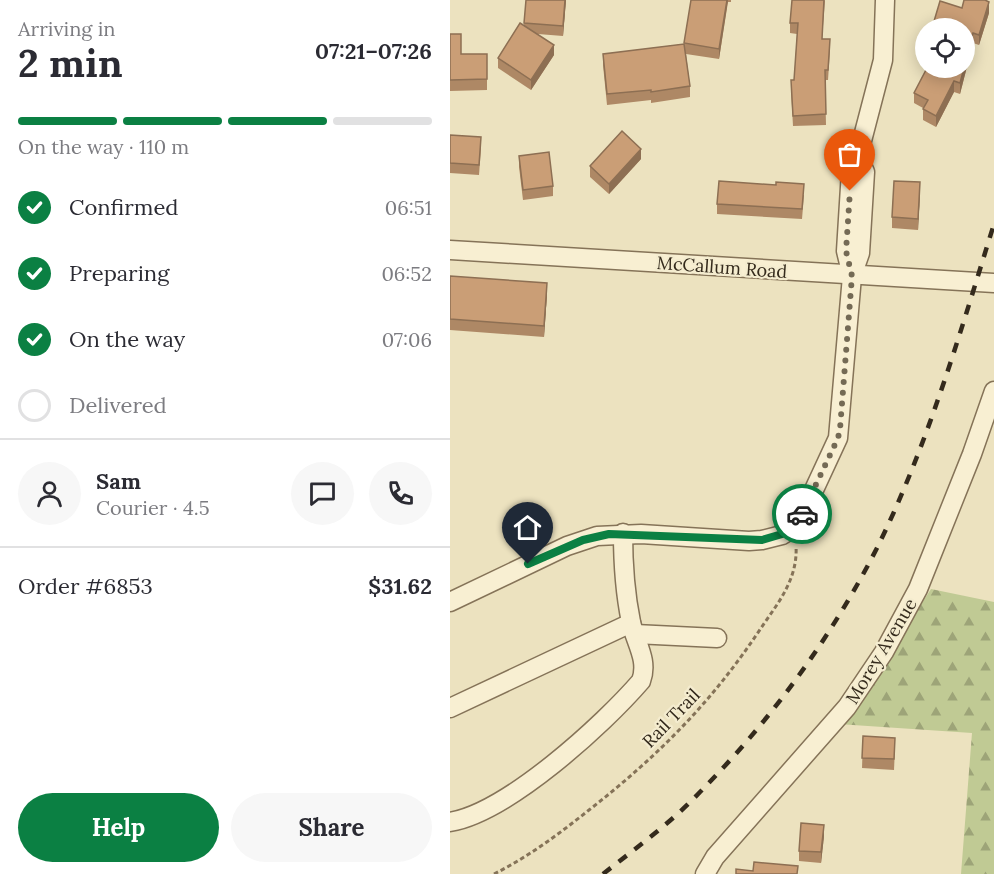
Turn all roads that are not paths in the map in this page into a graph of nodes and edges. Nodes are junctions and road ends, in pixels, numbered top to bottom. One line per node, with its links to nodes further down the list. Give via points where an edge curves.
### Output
1 (885, 0): 3 (street, via 883,60 858,156 865,172 860,253)
2 (450, 250): 3 (street, McCallum Road)
3 (852, 276): 4 (street, McCallum Road); 6 (street, via 838,438 795,527 782,535 749,541)
4 (994, 283)
5 (994, 391): 12 (street, Morey Avenue, via 918,589 884,652 847,707 715,857)
6 (623, 533): 7 (street, via 575,543); 8 (street)
7 (450, 602)
8 (633, 629): 9 (street); 10 (street); 11 (street, via 644,663 644,673 633,689 578,744 538,774 504,798)
9 (717, 638)
10 (450, 708)
11 (450, 822)
12 (705, 874)

